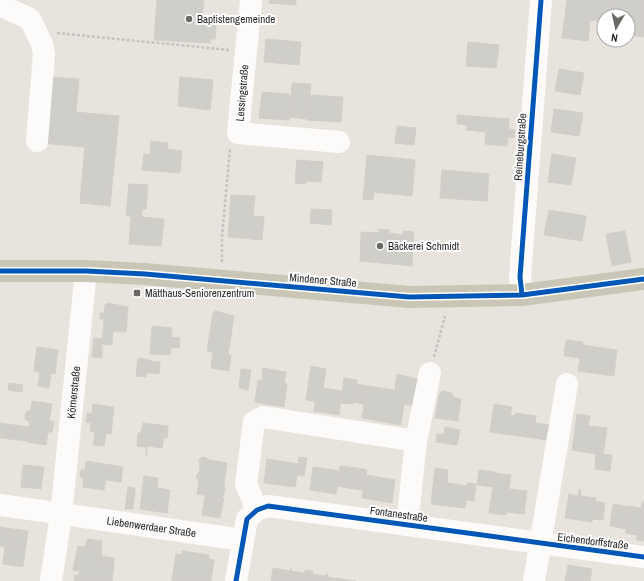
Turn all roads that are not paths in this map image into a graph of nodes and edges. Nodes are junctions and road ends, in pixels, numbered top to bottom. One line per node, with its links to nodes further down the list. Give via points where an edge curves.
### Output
1 (250, 0): 5 (street, Lessingstraße, via 238,133)
2 (542, 0): 9 (street, Reineburgstraße, via 520,277)
3 (2, 11): 4 (street, via 30,19 44,54)
4 (37, 141)
5 (339, 142)
6 (0, 271): 7 (main road, Mindener Straße)
7 (86, 271): 9 (main road, Mindener Straße, via 153,274 408,297); 15 (street, Körnerstraße)
8 (644, 279): 9 (main road, Mindener Straße)
9 (522, 295)
10 (430, 373): 12 (street, Fontanestraße)
11 (567, 384): 18 (street, Eichendorffstraße)
12 (416, 442): 14 (street, via 263,417 254,422 246,484); 16 (street, Fontanestraße)
13 (0, 505): 15 (street, Liebenwerdaer Straße)
14 (257, 510): 16 (street, Fontanestraße, via 268,506); 17 (street, via 247,519)
15 (61, 515): 17 (street, Liebenwerdaer Straße); 20 (street)
16 (407, 525): 18 (street, Fontanestraße)
17 (243, 540): 21 (street)
18 (539, 544): 19 (street, Eichendorffstraße); 22 (street)
19 (644, 557)
20 (51, 581)
21 (236, 581)
22 (534, 581)

